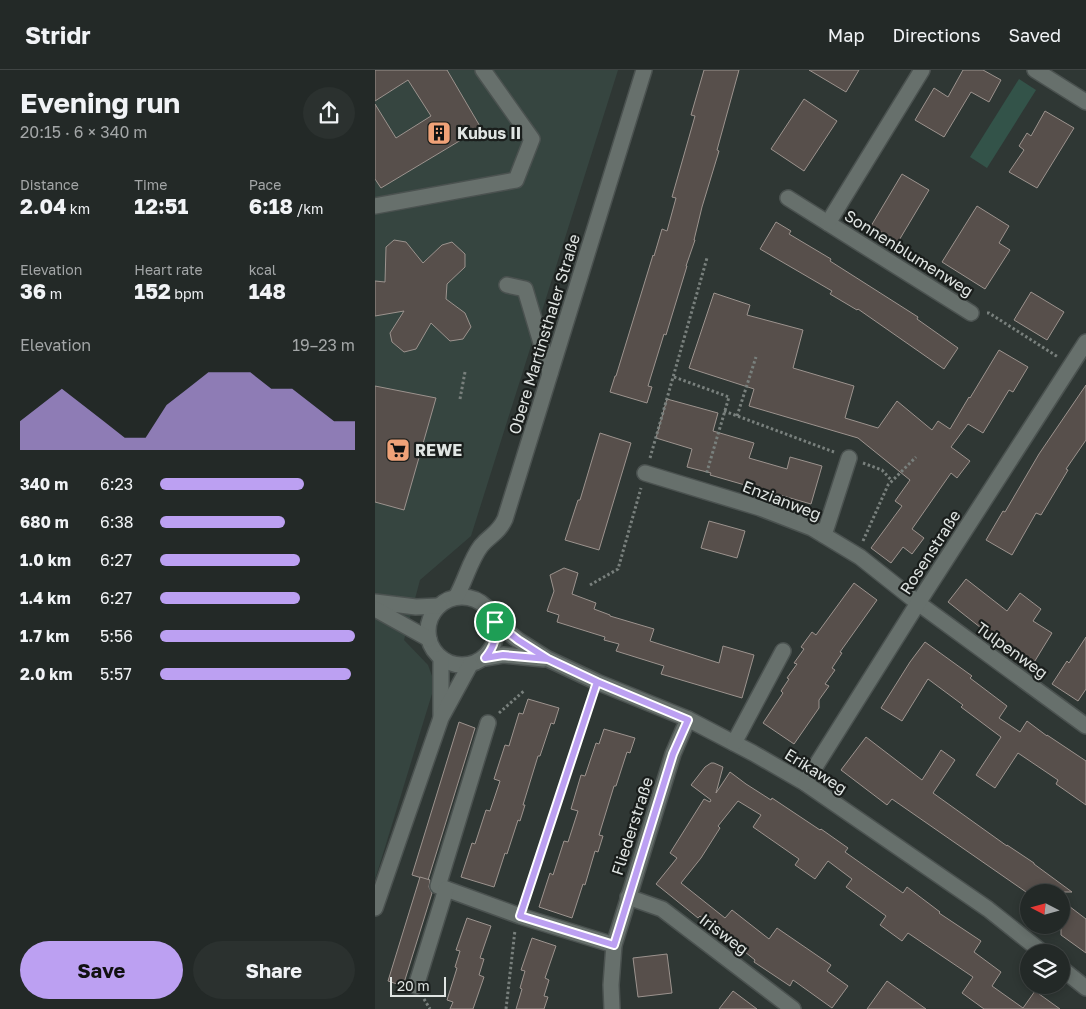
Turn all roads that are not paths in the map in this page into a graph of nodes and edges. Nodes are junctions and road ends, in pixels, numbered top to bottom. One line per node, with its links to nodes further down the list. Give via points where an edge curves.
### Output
1 (483, 70): 7 (street, via 532,139 516,180)
2 (644, 70): 12 (street, Obere Martinsthaler Straße)
3 (921, 70): 8 (street, Sonnenblumenweg)
4 (1035, 70): 5 (street)
5 (1086, 102)
6 (788, 198): 8 (street, Sonnenblumenweg)
7 (375, 206)
8 (828, 223): 10 (street, Sonnenblumenweg)
9 (507, 286): 12 (street, via 525,289)
10 (971, 313)
11 (1086, 342): 18 (street, Rosenstraße)
12 (550, 373): 16 (street, Obere Martinsthaler Straße, via 505,519 497,532 481,546)
13 (849, 458): 15 (street)
14 (645, 473): 15 (street, Enzianweg, via 759,508)
15 (825, 535): 18 (street, Enzianweg, via 857,555)
16 (456, 598): 19 (street); 21 (street, via 467,597 485,605)
17 (375, 602): 19 (street)
18 (918, 603): 31 (street, Tulpenweg); 33 (street, Rosenstraße)
19 (439, 606): 22 (street, via 429,621)
20 (375, 609): 22 (street)
21 (495, 622): 25 (street, via 495,642); 26 (street, Erikaweg)
22 (429, 639): 24 (street)
23 (783, 651): 32 (street)
24 (441, 658): 27 (street, via 455,665); 28 (street)
25 (485, 658): 26 (street, Erikaweg, via 503,655); 27 (street)
26 (548, 659): 29 (street, Erikaweg)
27 (470, 665): 28 (street)
28 (441, 718): 36 (street)
29 (688, 720): 32 (street, Erikaweg); 35 (street, Fliederstraße, via 673,754)
30 (488, 723): 34 (street, via 438,886)
31 (1086, 726)
32 (734, 743): 33 (street, Erikaweg)
33 (805, 782): 37 (street, Erikaweg)
34 (446, 889): 38 (street); 40 (street)
35 (628, 897): 38 (street, Fliederstraße); 43 (street, Irisweg, via 662,909)
36 (375, 908)
37 (1032, 944)
38 (614, 945): 42 (street, Fliederstraße)
39 (1070, 975): 41 (street)
40 (416, 986)
41 (1086, 988)
42 (612, 1009)
43 (793, 1009)

